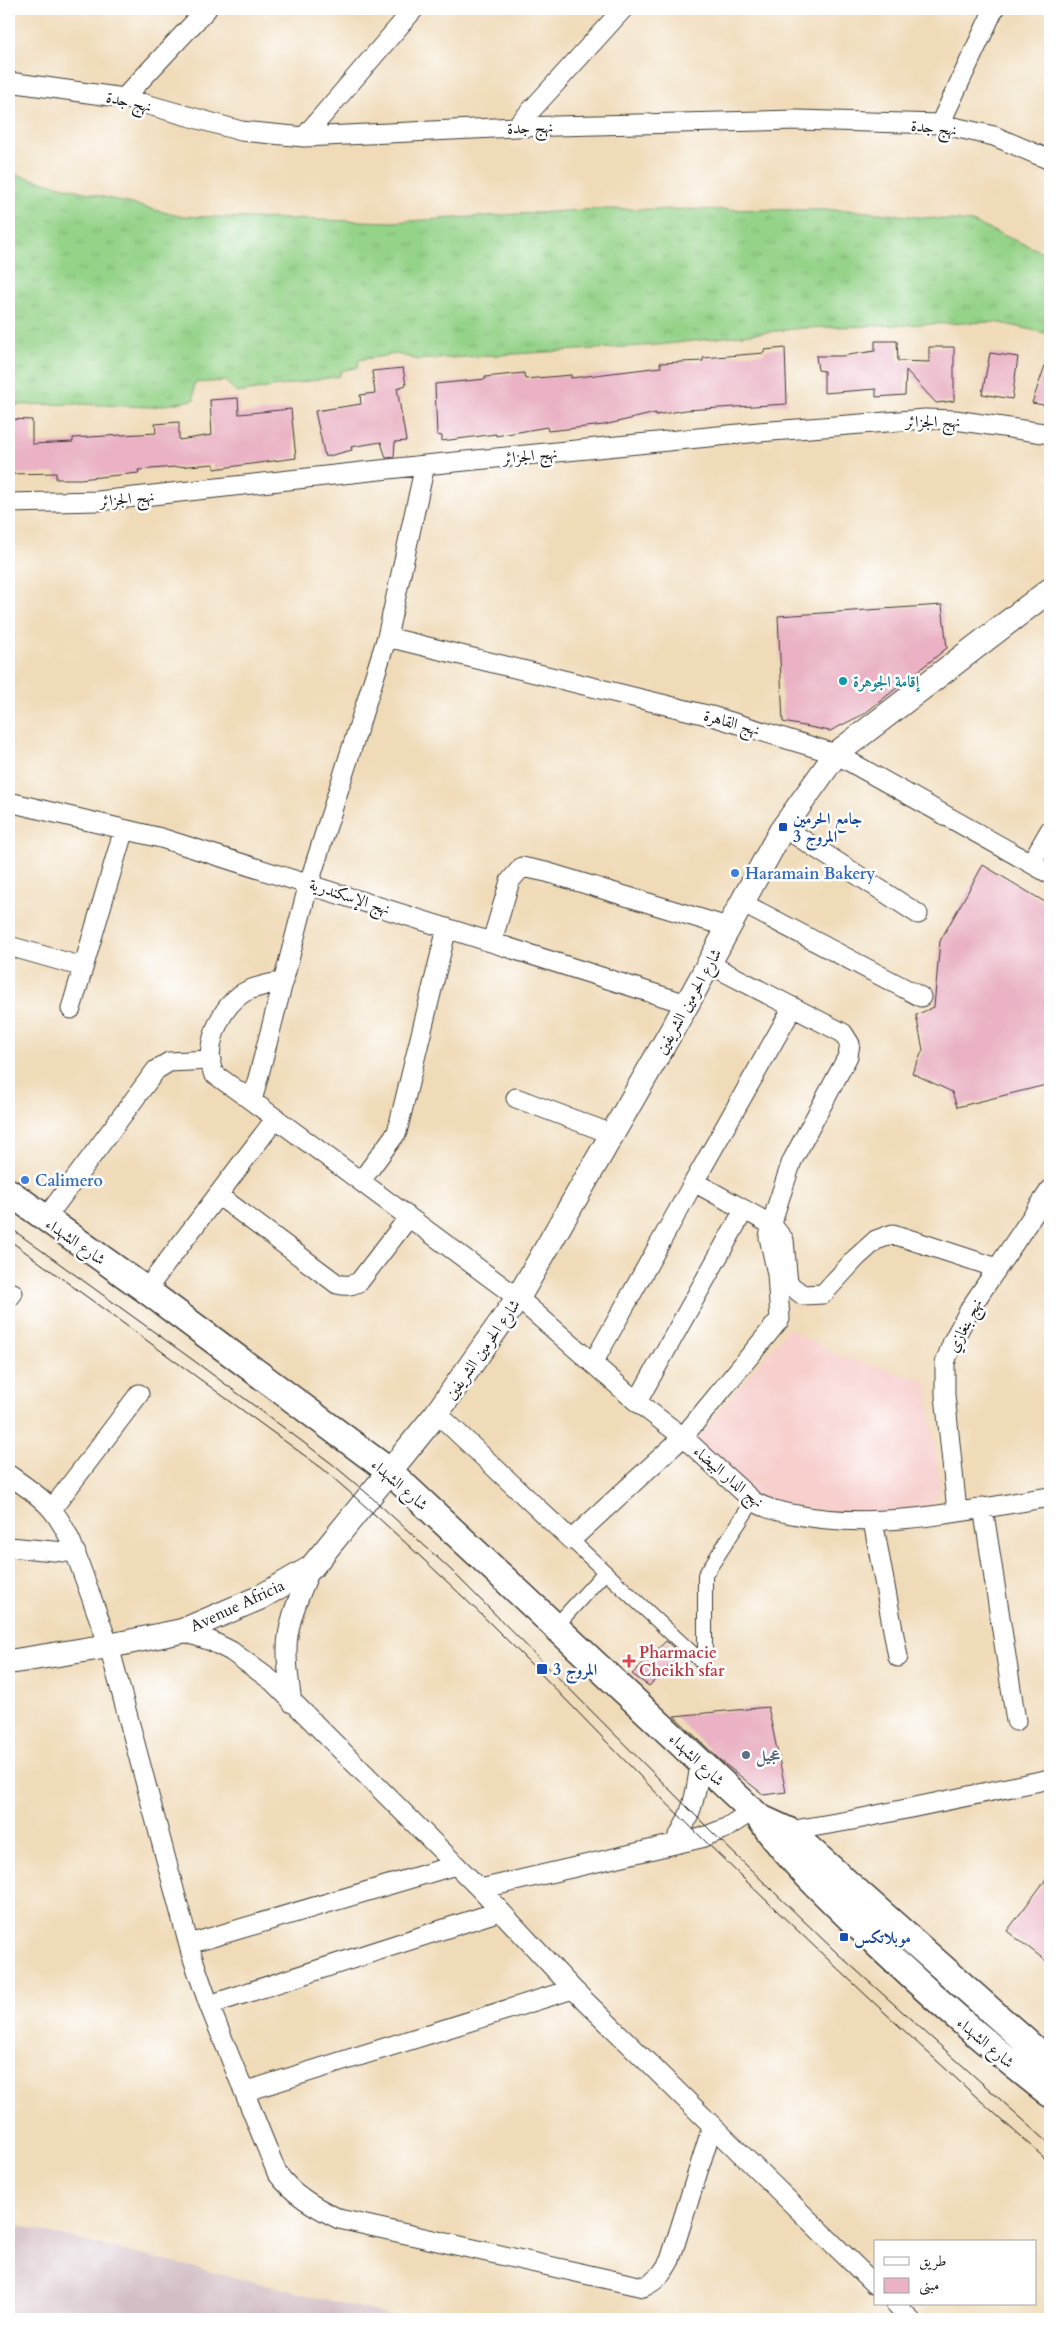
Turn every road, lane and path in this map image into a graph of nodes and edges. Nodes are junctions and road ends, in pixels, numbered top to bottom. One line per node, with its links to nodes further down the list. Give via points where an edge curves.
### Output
1 (207, 9): 6 (street)
2 (414, 9): 9 (street)
3 (623, 9): 8 (street)
4 (994, 9): 7 (street)
5 (9, 82): 6 (street, نهج جدة)
6 (124, 98): 9 (street, نهج جدة, via 241,131)
7 (940, 124): 8 (street, نهج جدة, via 797,120); 10 (street, نهج جدة, via 994,136)
8 (516, 127): 9 (street, نهج جدة)
9 (304, 137)
10 (1050, 160)
11 (1050, 434): 12 (street, نهج الجزائر, via 955,420 925,419)
12 (425, 465): 13 (street, نهج الجزائر, via 98,501); 15 (street)
13 (9, 503)
14 (1050, 590): 16 (street, شارع الحرمين الشريفين)
15 (388, 637): 16 (street, نهج القاهرة, via 715,717); 23 (street)
16 (836, 754): 18 (street, شارع الحرمين الشريفين); 21 (street, نهج القاهرة)
17 (9, 802): 19 (street, نهج الإسكندرية)
18 (783, 828): 24 (street, شارع الحرمين الشريفين); 25 (street)
19 (124, 829): 23 (street, نهج الإسكندرية); 31 (street)
20 (1050, 830): 21 (street)
21 (1031, 863): 22 (street, نهج القاهرة)
22 (1050, 874)
23 (309, 883): 27 (street, نهج الإسكندرية); 32 (street)
24 (742, 903): 26 (street, شارع الحرمين الشريفين); 33 (street)
25 (918, 914)
26 (728, 927): 28 (street, via 522,867 510,881); 30 (street, شارع الحرمين الشريفين)
27 (447, 928): 28 (street, نهج الإسكندرية); 42 (street, via 397,1132)
28 (492, 941): 34 (street, نهج الإسكندرية)
29 (9, 946): 31 (street)
30 (709, 964): 34 (street, شارع الحرمين الشريفين); 35 (street)
31 (83, 967): 36 (street)
32 (284, 981): 37 (street, via 244,992 235,1000 224,1012 214,1033); 39 (street)
33 (921, 997)
34 (687, 1004): 41 (street, شارع الحرمين الشريفين)
35 (793, 1007): 43 (street); 50 (street, via 843,1033 850,1044 848,1056 792,1162)
36 (70, 1009)
37 (211, 1060): 39 (street, نهج الدار البيضاء, via 213,1073); 49 (street, via 162,1064)
38 (516, 1098): 41 (street)
39 (252, 1101): 40 (street, نهج الدار البيضاء)
40 (276, 1118): 42 (street, نهج الدار البيضاء); 46 (street)
41 (612, 1134): 53 (street, شارع الحرمين الشريفين)
42 (361, 1181): 48 (street, نهج الدار البيضاء)
43 (694, 1182): 47 (street); 54 (street)
44 (1050, 1191): 51 (street, نهج بنغازي)
45 (9, 1192): 49 (main road, شارع الشهداء)
46 (218, 1195): 48 (street, via 344,1286 359,1282); 52 (street)
47 (744, 1210): 50 (street); 56 (street)
48 (409, 1217): 53 (street, نهج الدار البيضاء)
49 (45, 1219): 52 (main road, شارع الشهداء)
50 (772, 1225): 51 (street, via 784,1240 788,1284 803,1295 823,1294 876,1240 893,1234); 58 (street, via 769,1237 777,1274 780,1319)
51 (996, 1268): 65 (street, نهج بنغازي, via 971,1307 945,1363 945,1395)
52 (146, 1290): 59 (main road, شارع الشهداء)
53 (518, 1298): 54 (street, نهج الدار البيضاء); 57 (street, شارع الحرمين الشريفين)
54 (593, 1363): 56 (street, نهج الدار البيضاء)
55 (139, 1394): 64 (street)
56 (637, 1402): 58 (street, نهج الدار البيضاء)
57 (436, 1414): 59 (street, شارع الحرمين الشريفين); 67 (street)
58 (682, 1437): 62 (street, نهج الدار البيضاء); 67 (street)
59 (388, 1471): 70 (street, Avenue Africia); 72 (main road, شارع الشهداء)
60 (9, 1475): 64 (street, via 46,1501)
61 (1050, 1497): 63 (street, نهج الدار البيضاء)
62 (753, 1501): 66 (street, نهج الدار البيضاء, via 766,1509 811,1518); 71 (street, via 705,1575 705,1665)
63 (983, 1507): 65 (street, نهج الدار البيضاء); 78 (street)
64 (52, 1509): 69 (street, via 65,1527)
65 (957, 1511): 66 (street, نهج الدار البيضاء)
66 (873, 1521): 75 (street)
67 (570, 1540): 71 (street)
68 (9, 1547): 69 (street)
69 (76, 1553): 74 (street)
70 (311, 1568): 73 (street, Avenue Africia, via 259,1598); 77 (street, via 289,1628 286,1653)
71 (605, 1572): 72 (street)
72 (555, 1627): 79 (main road, شارع الشهداء)
73 (182, 1631): 74 (street, Avenue Africia); 77 (street, via 211,1641 246,1661 272,1681)
74 (109, 1646): 76 (street, Avenue Africia); 87 (street)
75 (898, 1657)
76 (9, 1662)
77 (292, 1703): 84 (street)
78 (1016, 1721)
79 (700, 1763): 81 (main road, شارع الشهداء); 83 (street, via 696,1798 684,1829)
80 (1050, 1779): 82 (street)
81 (755, 1814): 82 (main road, شارع الشهداء); 83 (street, via 714,1834)
82 (782, 1837): 90 (main road, شارع الشهداء); 92 (main road, شارع الشهداء, via 912,1978)
83 (674, 1844): 85 (street)
84 (456, 1865): 85 (street); 87 (street)
85 (480, 1889): 86 (street)
86 (500, 1911): 88 (street); 89 (street)
87 (189, 1944): 89 (street)
88 (573, 1989): 91 (street); 93 (street)
89 (209, 2005): 91 (street)
90 (1050, 2063)
91 (244, 2092): 93 (street, via 277,2173 317,2208 339,2219 643,2287 663,2274 670,2260)
92 (1050, 2094)
93 (712, 2126): 94 (street)
94 (874, 2284)
95 (897, 2306): 96 (street)
96 (910, 2319)

